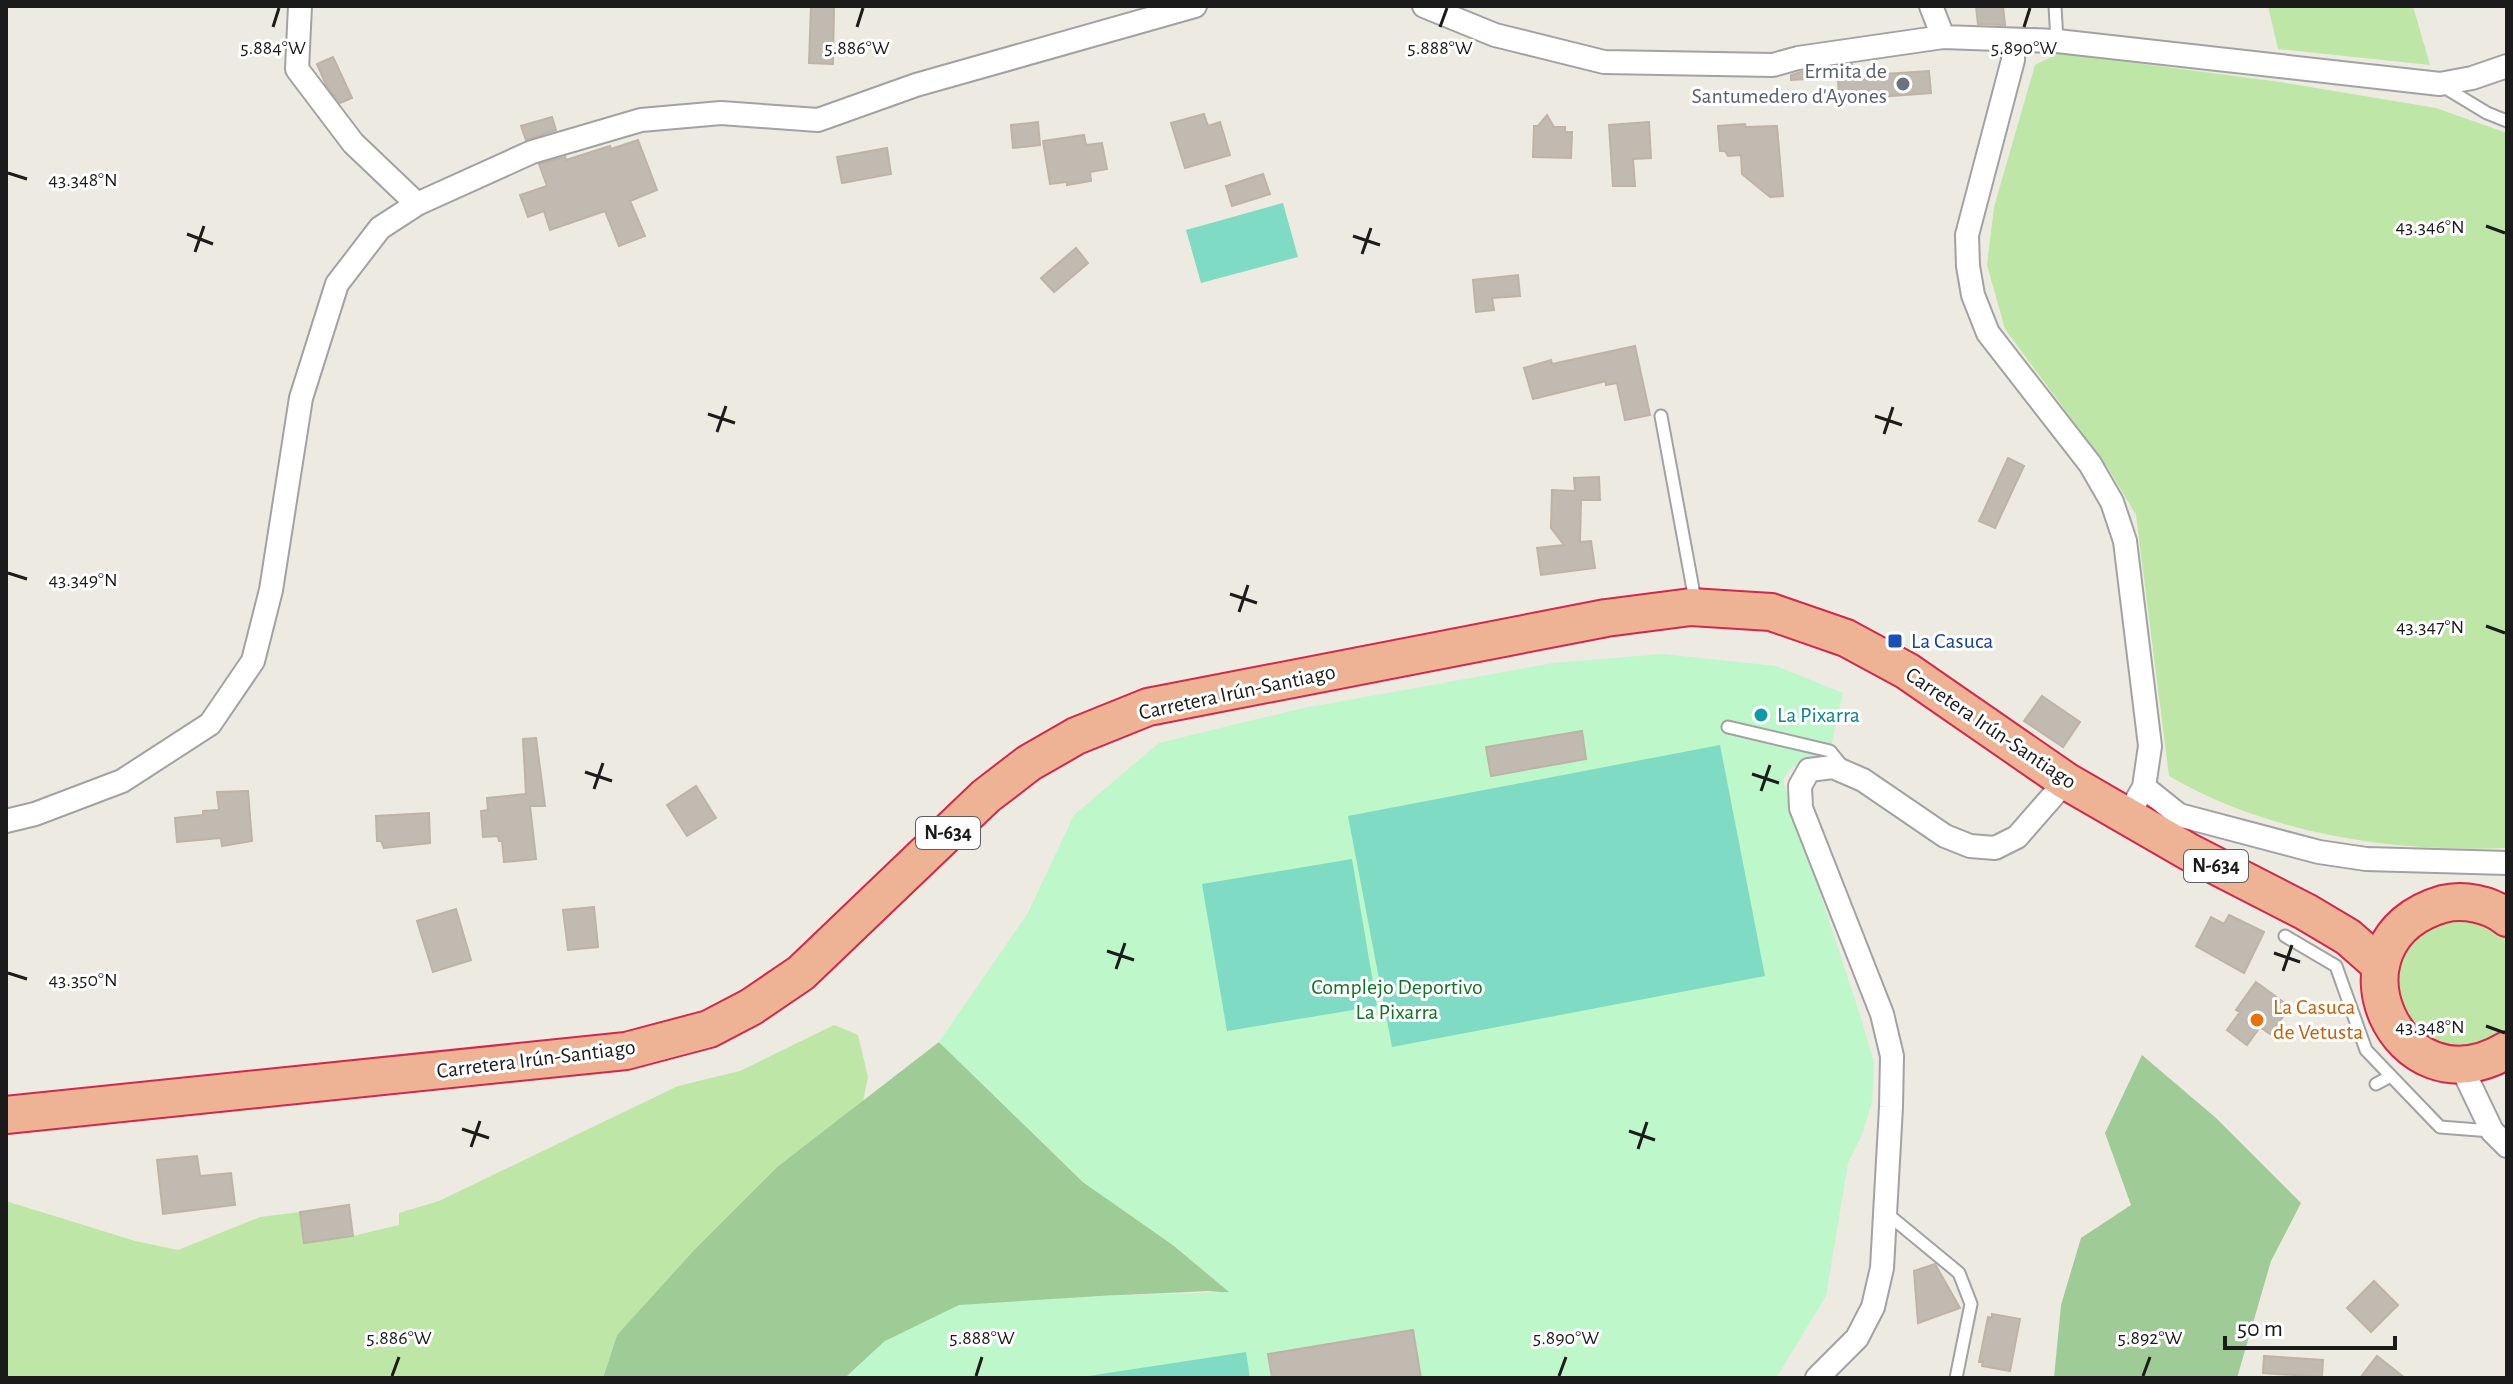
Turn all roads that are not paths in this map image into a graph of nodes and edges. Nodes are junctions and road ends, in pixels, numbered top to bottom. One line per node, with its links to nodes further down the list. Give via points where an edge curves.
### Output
1 (300, 6): 12 (street, via 297,69 353,143)
2 (1195, 6): 12 (street, via 916,85 818,120 721,113 641,120 532,152)
3 (1424, 6): 6 (street, via 1495,35 1604,62 1773,65)
4 (1931, 6): 6 (street)
5 (2055, 6): 8 (lane)
6 (1943, 37): 7 (street)
7 (2013, 41): 8 (street); 18 (street, via 2013,60 1967,235 1968,266 1988,333 2090,464 2125,541 2150,746)
8 (2057, 41): 10 (street)
9 (2507, 66): 10 (street)
10 (2440, 84): 11 (lane)
11 (2507, 121)
12 (417, 204): 19 (street, via 380,228 337,284 301,398 271,590 253,661 210,724 147,765 122,781)
13 (1661, 416): 14 (lane)
14 (1696, 607): 17 (highway, Carretera Irún-Santiago / N-634, via 1771,612 1846,638 1907,671); 29 (highway, Carretera Irún-Santiago / N-634, via 1606,618 1148,707 1076,736 986,796 801,973 709,1029 626,1051)
15 (1728, 727): 16 (lane, via 1830,751)
16 (1848, 773): 17 (street, via 1945,836 1995,848 2017,837); 31 (street, via 1833,767 1809,770 1800,786 1801,808 1882,1014 1892,1056)
17 (2066, 781): 18 (highway, Carretera Irún-Santiago / N-634)
18 (2136, 802): 20 (street, via 2319,852 2366,859); 23 (highway, Carretera Irún-Santiago / N-634)
19 (6, 821)
20 (2507, 863)
21 (2507, 918): 22 (highway, N-634, via 2472,903 2448,903)
22 (2407, 922): 23 (highway, Carretera Irún-Santiago / N-634); 24 (highway, N-634, via 2388,945)
23 (2295, 924): 24 (highway, Carretera Irún-Santiago / N-634, via 2348,937); 27 (lane, via 2336,966 2366,1050)
24 (2381, 966): 26 (highway, N-634, via 2380,1001 2402,1041 2426,1058)
25 (2507, 1050): 26 (highway, via 2489,1061)
26 (2461, 1066): 30 (street)
27 (2391, 1076): 28 (lane); 30 (lane, via 2440,1127)
28 (2376, 1084)
29 (6, 1115)
30 (2500, 1138)
31 (1885, 1211): 32 (street, via 1882,1268 1873,1307 1857,1338); 33 (lane, via 1959,1273 1971,1304)
32 (1817, 1378)
33 (1956, 1378)

